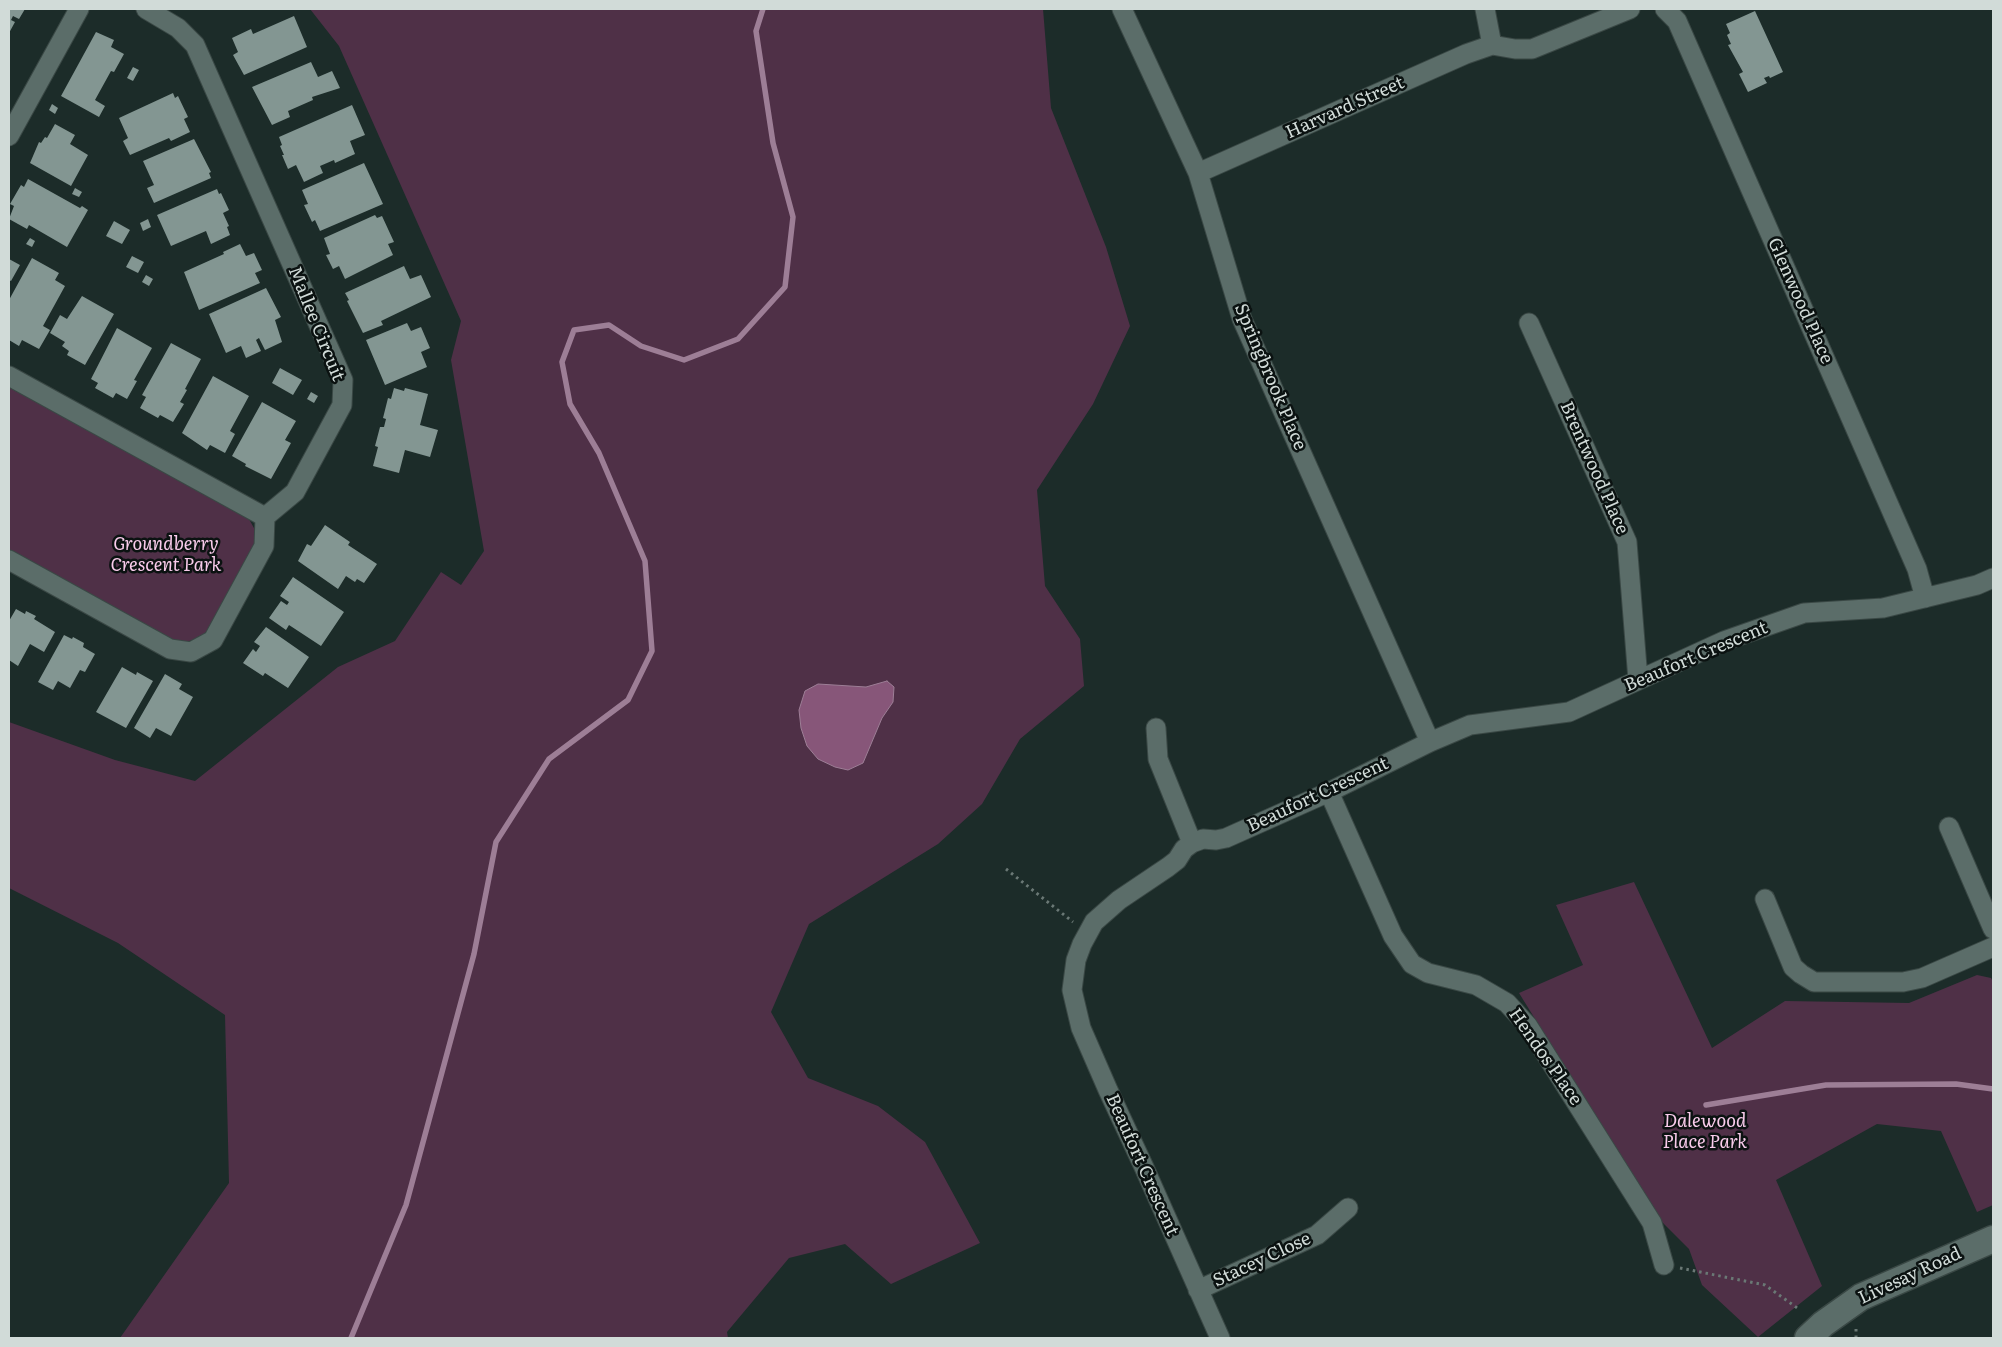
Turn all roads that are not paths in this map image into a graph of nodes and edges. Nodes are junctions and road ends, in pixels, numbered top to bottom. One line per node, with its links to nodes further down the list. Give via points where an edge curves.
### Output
1 (79, 9): 8 (street)
2 (146, 9): 12 (street, Mallee Circuit, via 178,28 195,45 343,380 342,405 295,492)
3 (1122, 9): 9 (street, Springbrook Place)
4 (1485, 9): 7 (street)
5 (1630, 9): 7 (street, via 1532,49)
6 (1665, 9): 15 (street, Glenwood Place, via 1677,20 1917,569)
7 (1492, 45): 9 (street, Harvard Street)
8 (9, 136)
9 (1198, 173): 18 (street, Springbrook Place, via 1242,319)
10 (1529, 323): 16 (street, Brentwood Place, via 1627,542)
11 (9, 376): 12 (street)
12 (265, 517): 13 (street, via 264,546 213,640 190,652 170,649)
13 (9, 560)
14 (1993, 578): 15 (street, Beaufort Crescent)
15 (1925, 598): 16 (street, Beaufort Crescent, via 1883,608 1804,613 1724,641)
16 (1638, 680): 18 (street, Beaufort Crescent, via 1569,712 1470,726)
17 (1156, 728): 21 (street, via 1158,759)
18 (1430, 742): 19 (street, Beaufort Crescent)
19 (1329, 792): 21 (street, Beaufort Crescent, via 1226,838); 27 (street, Hendos Place, via 1394,936 1412,964 1428,973 1476,985 1507,1003 1528,1026 1652,1223)
20 (1949, 826): 23 (street)
21 (1192, 843): 28 (street, Beaufort Crescent, via 1177,860 1118,900 1094,922 1076,960 1072,990 1082,1028 1108,1090)
22 (1765, 899): 24 (street, via 1793,967 1814,982 1903,982 1922,978)
23 (1993, 929)
24 (1993, 947)
25 (1348, 1208): 28 (street, Stacey Close, via 1318,1235)
26 (1993, 1239): 30 (street, Livesay Road, via 1861,1297)
27 (1664, 1265)
28 (1198, 1290): 29 (street, Beaufort Crescent)
29 (1220, 1338)
30 (1808, 1338)

